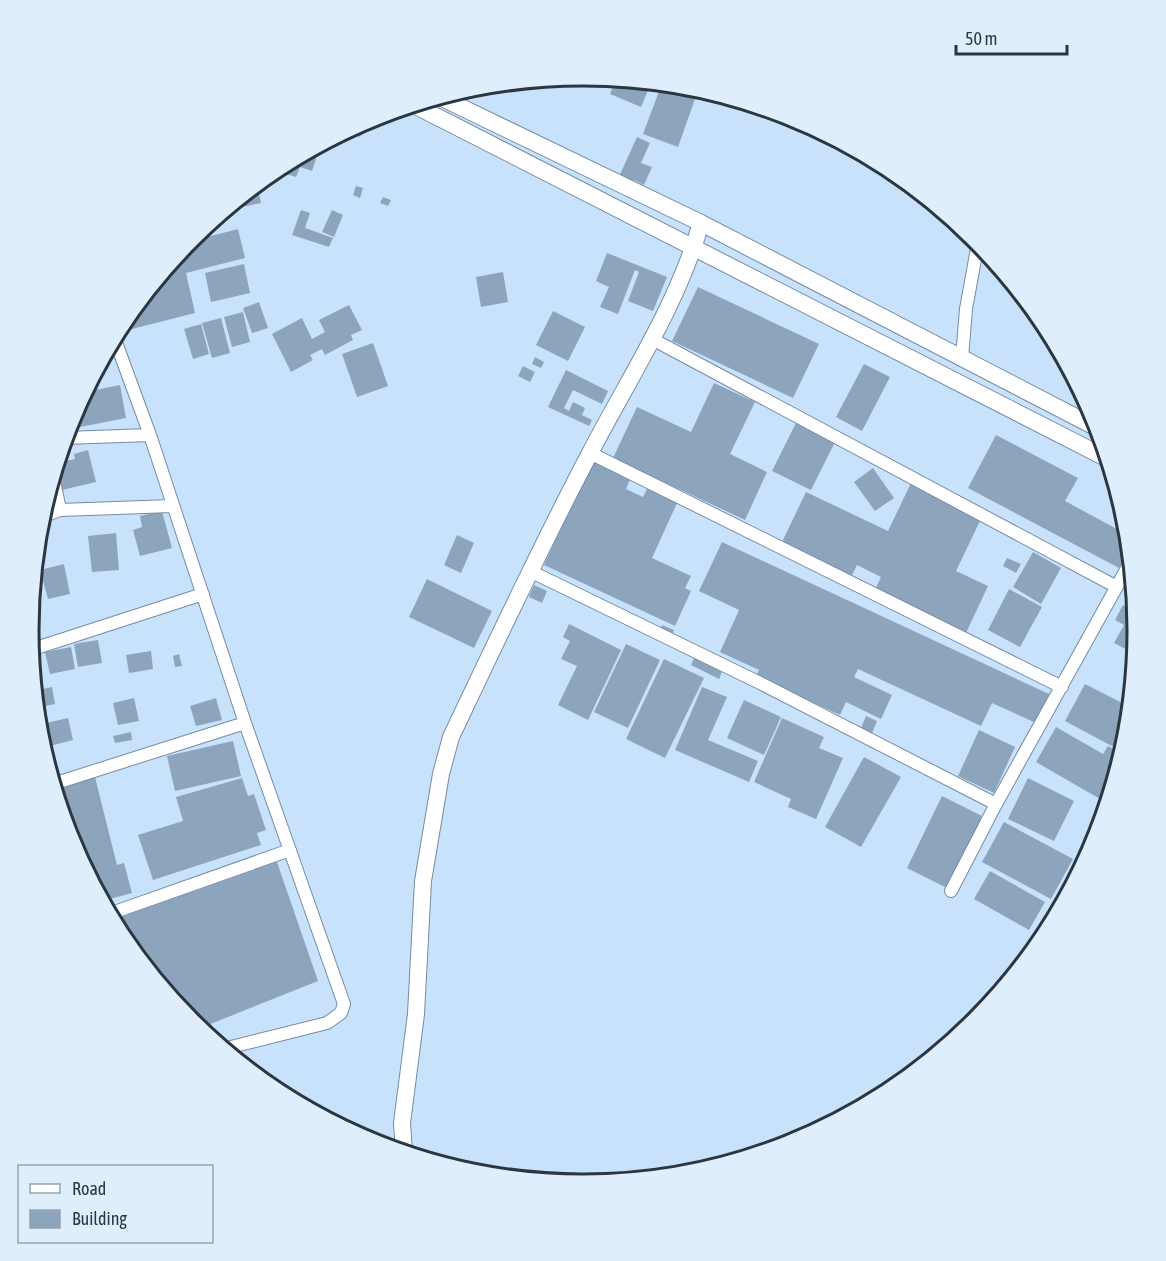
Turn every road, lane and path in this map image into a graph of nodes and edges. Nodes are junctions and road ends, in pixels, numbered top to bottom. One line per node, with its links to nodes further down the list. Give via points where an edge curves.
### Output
1 (451, 103): 3 (main road)
2 (424, 110): 4 (main road)
3 (496, 127): 4 (main road); 5 (main road)
4 (489, 144): 6 (main road)
5 (701, 224): 6 (main road); 10 (main road)
6 (693, 250): 8 (main road); 11 (main road)
7 (976, 255): 10 (street)
8 (654, 340): 15 (main road); 23 (street)
9 (118, 348): 13 (street)
10 (962, 358): 11 (main road); 12 (main road)
11 (955, 381): 16 (main road)
12 (1086, 422)
13 (150, 435): 14 (street); 18 (street)
14 (74, 438)
15 (590, 453): 21 (main road); 26 (street)
16 (1097, 453)
17 (57, 494): 19 (street)
18 (172, 506): 19 (street); 24 (street)
19 (60, 510): 20 (street)
20 (52, 513)
21 (532, 572): 29 (street); 34 (main road, via 451,737 441,774 423,881)
22 (1124, 573): 23 (street)
23 (1115, 586): 26 (street)
24 (203, 594): 25 (street); 27 (street)
25 (39, 647)
26 (1062, 687): 29 (street)
27 (245, 723): 28 (street); 30 (street)
28 (61, 781)
29 (996, 804): 31 (street)
30 (290, 850): 32 (street); 33 (street, via 344,1004 341,1013 327,1023)
31 (951, 891)
32 (118, 911)
33 (232, 1047)
34 (403, 1144)

